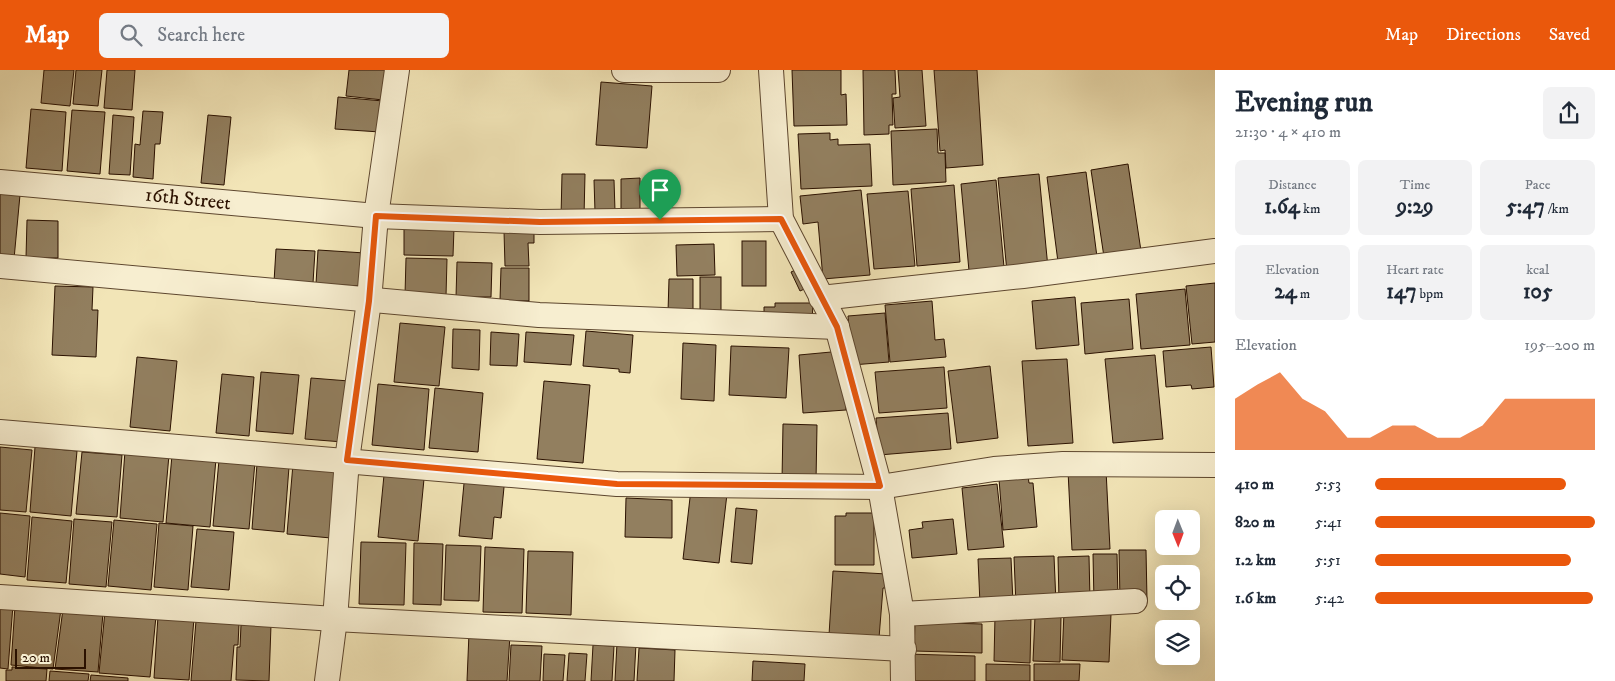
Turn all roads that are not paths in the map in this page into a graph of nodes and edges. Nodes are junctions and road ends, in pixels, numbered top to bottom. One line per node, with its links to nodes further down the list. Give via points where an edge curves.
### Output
1 (398, 70): 6 (street)
2 (624, 70): 3 (street)
3 (718, 70)
4 (772, 70): 7 (street)
5 (0, 182): 6 (street, 16th Street)
6 (376, 216): 7 (street, 16th Street, via 540,222); 11 (street)
7 (781, 219): 10 (street)
8 (1215, 250): 10 (street, via 1023,276)
9 (0, 266): 11 (street)
10 (821, 298): 12 (street)
11 (369, 301): 12 (street, via 539,316); 14 (street)
12 (837, 327): 16 (street)
13 (0, 432): 14 (street)
14 (347, 460): 16 (street, via 617,484); 20 (street)
15 (1215, 465): 16 (street, via 1063,464 994,469)
16 (880, 486): 19 (street)
17 (0, 596): 20 (street)
18 (1135, 601): 19 (street)
19 (902, 614): 21 (street)
20 (335, 619): 21 (street); 22 (street)
21 (904, 649): 23 (street)
22 (327, 681)
23 (903, 681)

